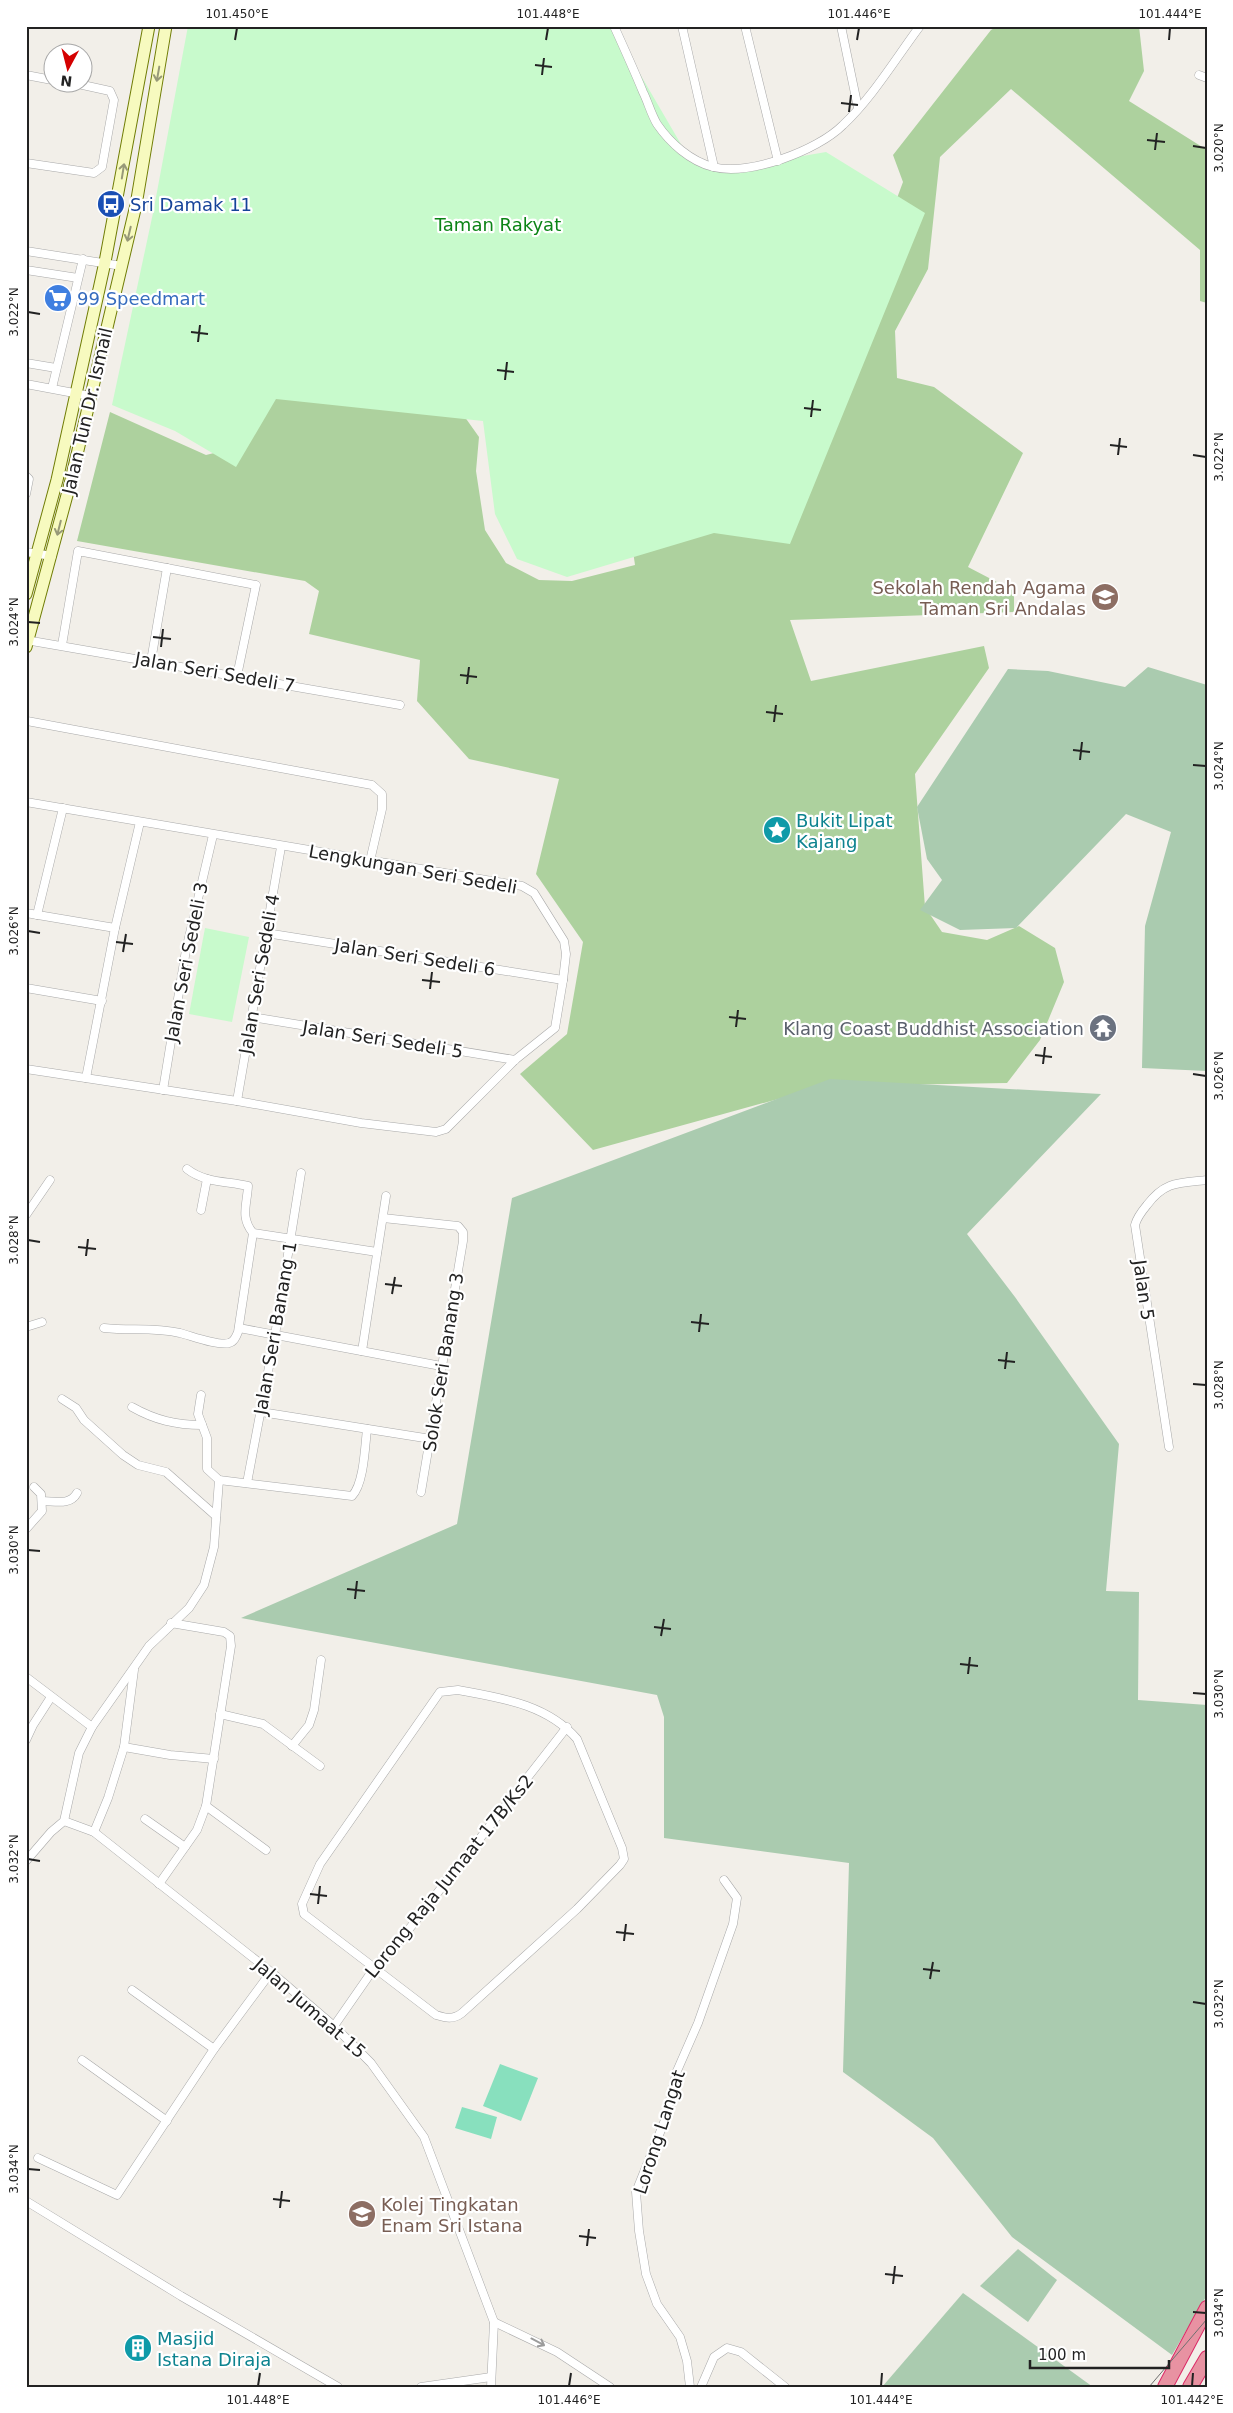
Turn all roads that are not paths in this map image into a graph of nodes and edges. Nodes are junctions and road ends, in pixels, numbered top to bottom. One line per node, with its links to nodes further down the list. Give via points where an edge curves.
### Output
1 (149, 26): 17 (street, Jalan Tun Dr. Ismail, one-way to 1)
2 (166, 26): 18 (street, Jalan Tun Dr. Ismail, one-way to 18, via 136,205)
3 (614, 26): 14 (street, via 657,123 676,146 693,159)
4 (682, 26): 14 (street)
5 (745, 26): 12 (street)
6 (841, 26): 11 (street)
7 (920, 26): 11 (street)
8 (26, 76): 9 (street)
9 (42, 78)
10 (92, 87): 13 (street, via 110,91 114,100 102,167 94,173 83,173)
11 (858, 108): 12 (street, via 843,126 825,139)
12 (778, 161): 14 (street, via 754,166)
13 (26, 163)
14 (714, 167)
15 (26, 251): 16 (street)
16 (83, 259): 17 (street); 20 (street)
17 (106, 262): 18 (street); 25 (street, Jalan Tun Dr. Ismail)
18 (122, 266): 26 (street, Jalan Tun Dr. Ismail)
19 (26, 270): 20 (street)
20 (78, 278): 22 (street)
21 (26, 363): 22 (street)
22 (56, 368): 24 (street)
23 (26, 384): 24 (street)
24 (52, 388): 25 (street)
25 (76, 393): 26 (street); 30 (street, Jalan Tun Dr. Ismail)
26 (90, 396): 31 (street, Jalan Tun Dr. Ismail, one-way to 31)
27 (26, 476): 28 (street, via 29,479)
28 (26, 494)
29 (26, 552): 30 (street)
30 (38, 553): 31 (street); 33 (street, Jalan Tun Dr. Ismail)
31 (52, 556): 34 (street, Jalan Tun Dr. Ismail)
32 (167, 568): 35 (street, via 78,551); 36 (street); 37 (street, via 256,586)
33 (26, 594)
34 (27, 642): 35 (street, Jalan Seri Sedeli 7)
35 (62, 645): 36 (street, Jalan Seri Sedeli 7)
36 (151, 661): 37 (street, Jalan Seri Sedeli 7)
37 (237, 676): 38 (street, Jalan Seri Sedeli 7)
38 (400, 705)
39 (27, 721): 45 (street, via 372,785 382,794 382,809)
40 (26, 802): 41 (street, Lengkungan Seri Sedeli)
41 (62, 808): 42 (street, Lengkungan Seri Sedeli); 47 (street)
42 (140, 822): 43 (street, Lengkungan Seri Sedeli); 48 (street)
43 (213, 835): 44 (street, Lengkungan Seri Sedeli); 57 (street, Jalan Seri Sedeli 3, via 186,950)
44 (281, 847): 45 (street, Lengkungan Seri Sedeli); 49 (street, Jalan Seri Sedeli 4)
45 (370, 861): 50 (street, Lengkungan Seri Sedeli, via 522,886 534,893 564,941)
46 (26, 913): 47 (street)
47 (37, 915): 48 (street)
48 (115, 928): 52 (street)
49 (266, 933): 50 (street, Jalan Seri Sedeli 6); 53 (street, Jalan Seri Sedeli 4)
50 (564, 980): 54 (street, Lengkungan Seri Sedeli, via 556,1028)
51 (26, 988): 52 (street)
52 (102, 1001): 56 (street)
53 (252, 1017): 54 (street, Jalan Seri Sedeli 5); 58 (street, Jalan Seri Sedeli 4)
54 (515, 1060): 58 (street, Lengkungan Seri Sedeli, via 446,1129 436,1132)
55 (26, 1069): 56 (street, Lengkungan Seri Sedeli)
56 (86, 1078): 57 (street, Lengkungan Seri Sedeli)
57 (163, 1090): 58 (street, Lengkungan Seri Sedeli)
58 (237, 1101)
59 (187, 1169): 61 (street)
60 (301, 1173): 69 (street, Jalan Seri Banang 1)
61 (207, 1179): 65 (street); 68 (street, via 248,1186 244,1217)
62 (50, 1180): 66 (street)
63 (1207, 1180): 85 (street, Jalan 5, via 1160,1189 1134,1225)
64 (386, 1196): 67 (street)
65 (201, 1210)
66 (26, 1215)
67 (383, 1218): 70 (street); 77 (street, Solok Seri Banang 3, via 458,1226 463,1232)
68 (254, 1233): 69 (street); 74 (street)
69 (290, 1240): 70 (street); 75 (street, Jalan Seri Banang 1)
70 (377, 1252): 76 (street)
71 (42, 1322): 72 (street)
72 (26, 1327)
73 (104, 1328): 74 (street, via 126,1331 157,1329 228,1343 234,1340)
74 (239, 1328): 75 (street)
75 (275, 1335): 76 (street); 81 (street, Jalan Seri Banang 1)
76 (362, 1351): 77 (street)
77 (441, 1366): 84 (street, Solok Seri Banang 3)
78 (201, 1395): 82 (street, via 198,1414)
79 (62, 1399): 92 (street, via 76,1408 84,1420 123,1455 138,1465 166,1472)
80 (132, 1406): 82 (street, via 150,1417 174,1424)
81 (261, 1412): 83 (street); 87 (street, Jalan Seri Banang 1)
82 (202, 1425): 86 (street, via 207,1438 207,1469)
83 (367, 1429): 84 (street); 87 (street, via 356,1492 352,1496)
84 (431, 1439): 89 (street, Solok Seri Banang 3)
85 (1169, 1447)
86 (219, 1480): 87 (street); 92 (street)
87 (248, 1483)
88 (34, 1487): 91 (street, via 41,1494)
89 (421, 1492)
90 (77, 1493): 91 (street, via 65,1503)
91 (42, 1502): 93 (street, via 42,1511)
92 (216, 1516): 94 (street, via 214,1547 204,1585 189,1608)
93 (26, 1530)
94 (171, 1623): 96 (street, via 149,1646); 99 (street, via 217,1630 230,1636)
95 (321, 1660): 103 (street, via 314,1710 309,1724)
96 (134, 1669): 100 (street); 104 (street)
97 (26, 1677): 98 (street)
98 (51, 1698): 100 (street); 102 (street)
99 (220, 1714): 103 (street, via 263,1724); 105 (street)
100 (92, 1727): 109 (street, via 78,1754)
101 (567, 1728): 116 (street, Lorong Raja Jumaat 17B/Ks2, via 418,1918); 116 (street, via 577,1739 622,1848 624,1859 620,1865 577,1909 456,2018 436,2015); 116 (street, via 535,1708 510,1700 458,1690 440,1692 320,1864 302,1904 304,1914)
102 (26, 1740)
103 (292, 1746): 106 (street)
104 (124, 1747): 105 (street); 110 (street)
105 (214, 1759): 107 (street)
106 (320, 1766)
107 (206, 1806): 111 (street, via 197,1830); 112 (street)
108 (145, 1819): 111 (street)
109 (64, 1821): 110 (street, Jalan Jumaat 15); 113 (street)
110 (94, 1832): 115 (street, Jalan Jumaat 15)
111 (185, 1848): 115 (street)
112 (266, 1850)
113 (26, 1861)
114 (724, 1880): 133 (street, Lorong Langat, via 737,1898 733,1924 678,2071 665,2120 636,2192 646,2274 657,2304 680,2337)
115 (159, 1884): 117 (street, Jalan Jumaat 15)
116 (375, 1967): 119 (street, Lorong Raja Jumaat 17B/Ks2)
117 (271, 1972): 119 (street, Jalan Jumaat 15); 120 (street)
118 (132, 1990): 120 (street)
119 (334, 2026): 126 (street, Jalan Jumaat 15, via 371,2063 424,2137)
120 (214, 2050): 122 (street)
121 (82, 2060): 122 (street)
122 (167, 2121): 123 (street, via 118,2195)
123 (38, 2158)
124 (26, 2201): 129 (street)
125 (1207, 2308): 136 (highway)
126 (494, 2322): 128 (street, Jalan Jumaat 15); 132 (street, one-way to 132, via 557,2352)
127 (1207, 2358): 137 (highway)
128 (491, 2377): 130 (street); 131 (street, Jalan Jumaat 15)
129 (338, 2387)
130 (421, 2387)
131 (491, 2387)
132 (610, 2387)
133 (690, 2387)
134 (701, 2387): 135 (street, via 714,2357 727,2348 741,2352)
135 (784, 2387)
136 (1165, 2387)
137 (1190, 2387)

